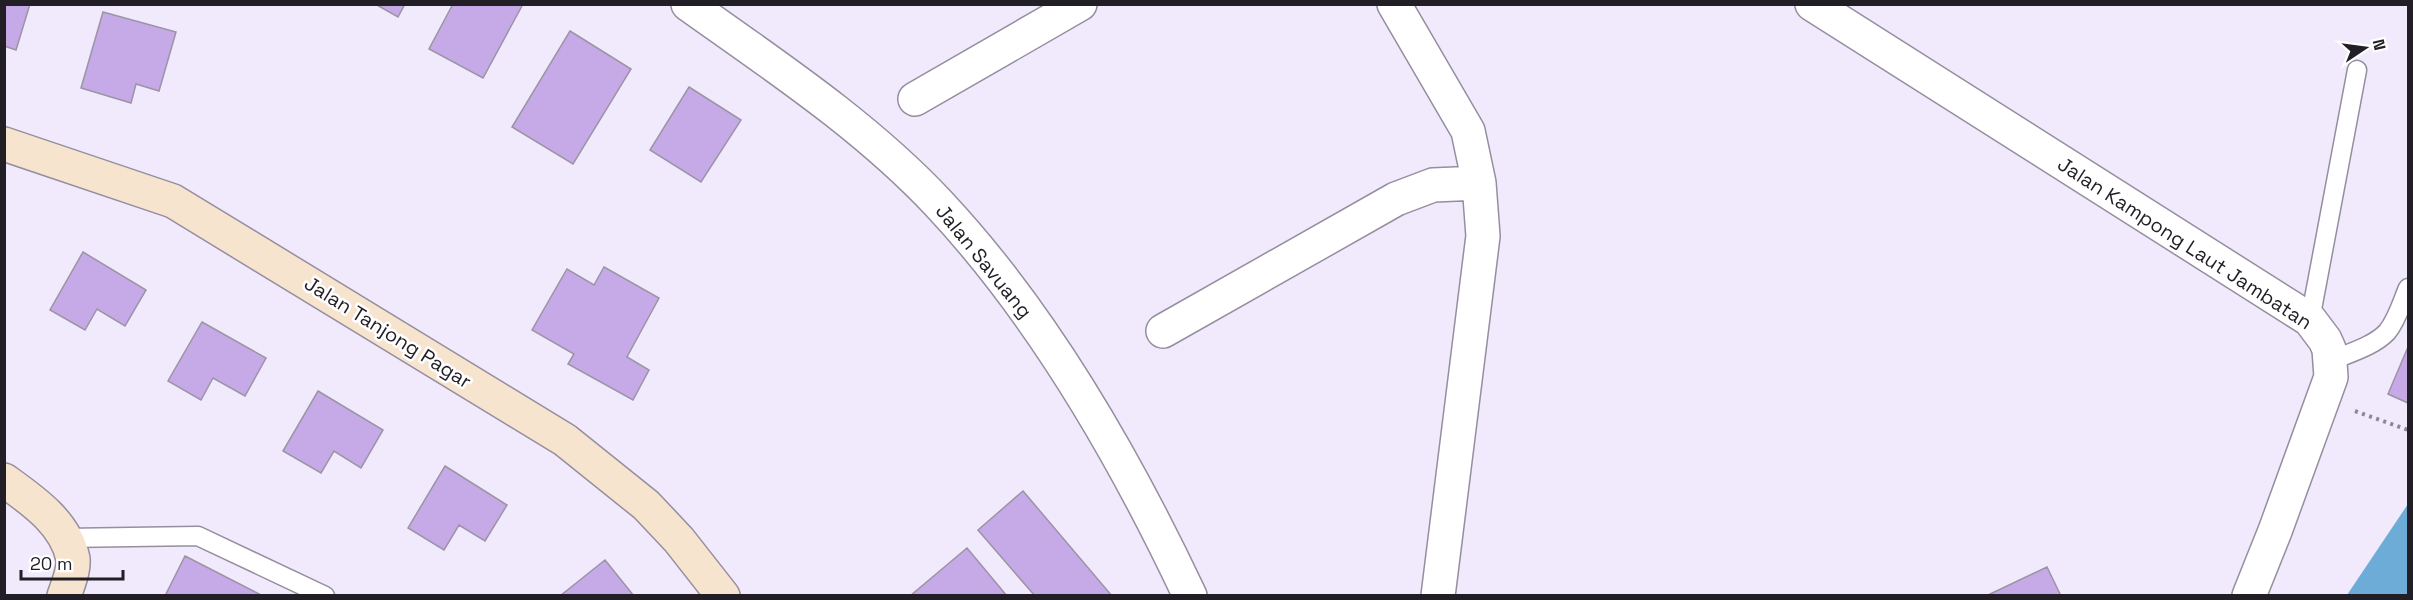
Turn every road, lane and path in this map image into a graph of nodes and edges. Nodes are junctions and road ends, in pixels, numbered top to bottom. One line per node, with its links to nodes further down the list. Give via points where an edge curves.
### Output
1 (688, 4): 20 (street, Jalan Savuang, via 877,145 939,204 1001,278 1060,360 1159,529)
2 (1080, 4): 6 (street)
3 (1394, 4): 8 (street, via 1468,131)
4 (1812, 4): 10 (street, Jalan Kampong Laut Jambatan)
5 (2357, 70): 10 (lane)
6 (915, 99)
7 (4, 144): 19 (main road, Jalan Tanjong Pagar, via 173,201 565,440 646,505)
8 (1479, 183): 11 (street, via 1433,185 1396,200); 21 (street, via 1484,236)
9 (2409, 288): 12 (lane, via 2385,333)
10 (2310, 320): 12 (street, Jalan Kampong Laut Jambatan, via 2330,349)
11 (1163, 331)
12 (2331, 361): 13 (street, Jalan Kampong Laut Jambatan)
13 (2324, 400): 14 (path); 22 (street, Jalan Kampong Laut Jambatan)
14 (2408, 429)
15 (4, 480): 16 (main road, via 50,515)
16 (65, 538): 17 (main road, via 73,561); 18 (lane, via 198,536)
17 (64, 596)
18 (325, 596)
19 (723, 596)
20 (1190, 596)
21 (1438, 596)
22 (2249, 596)

